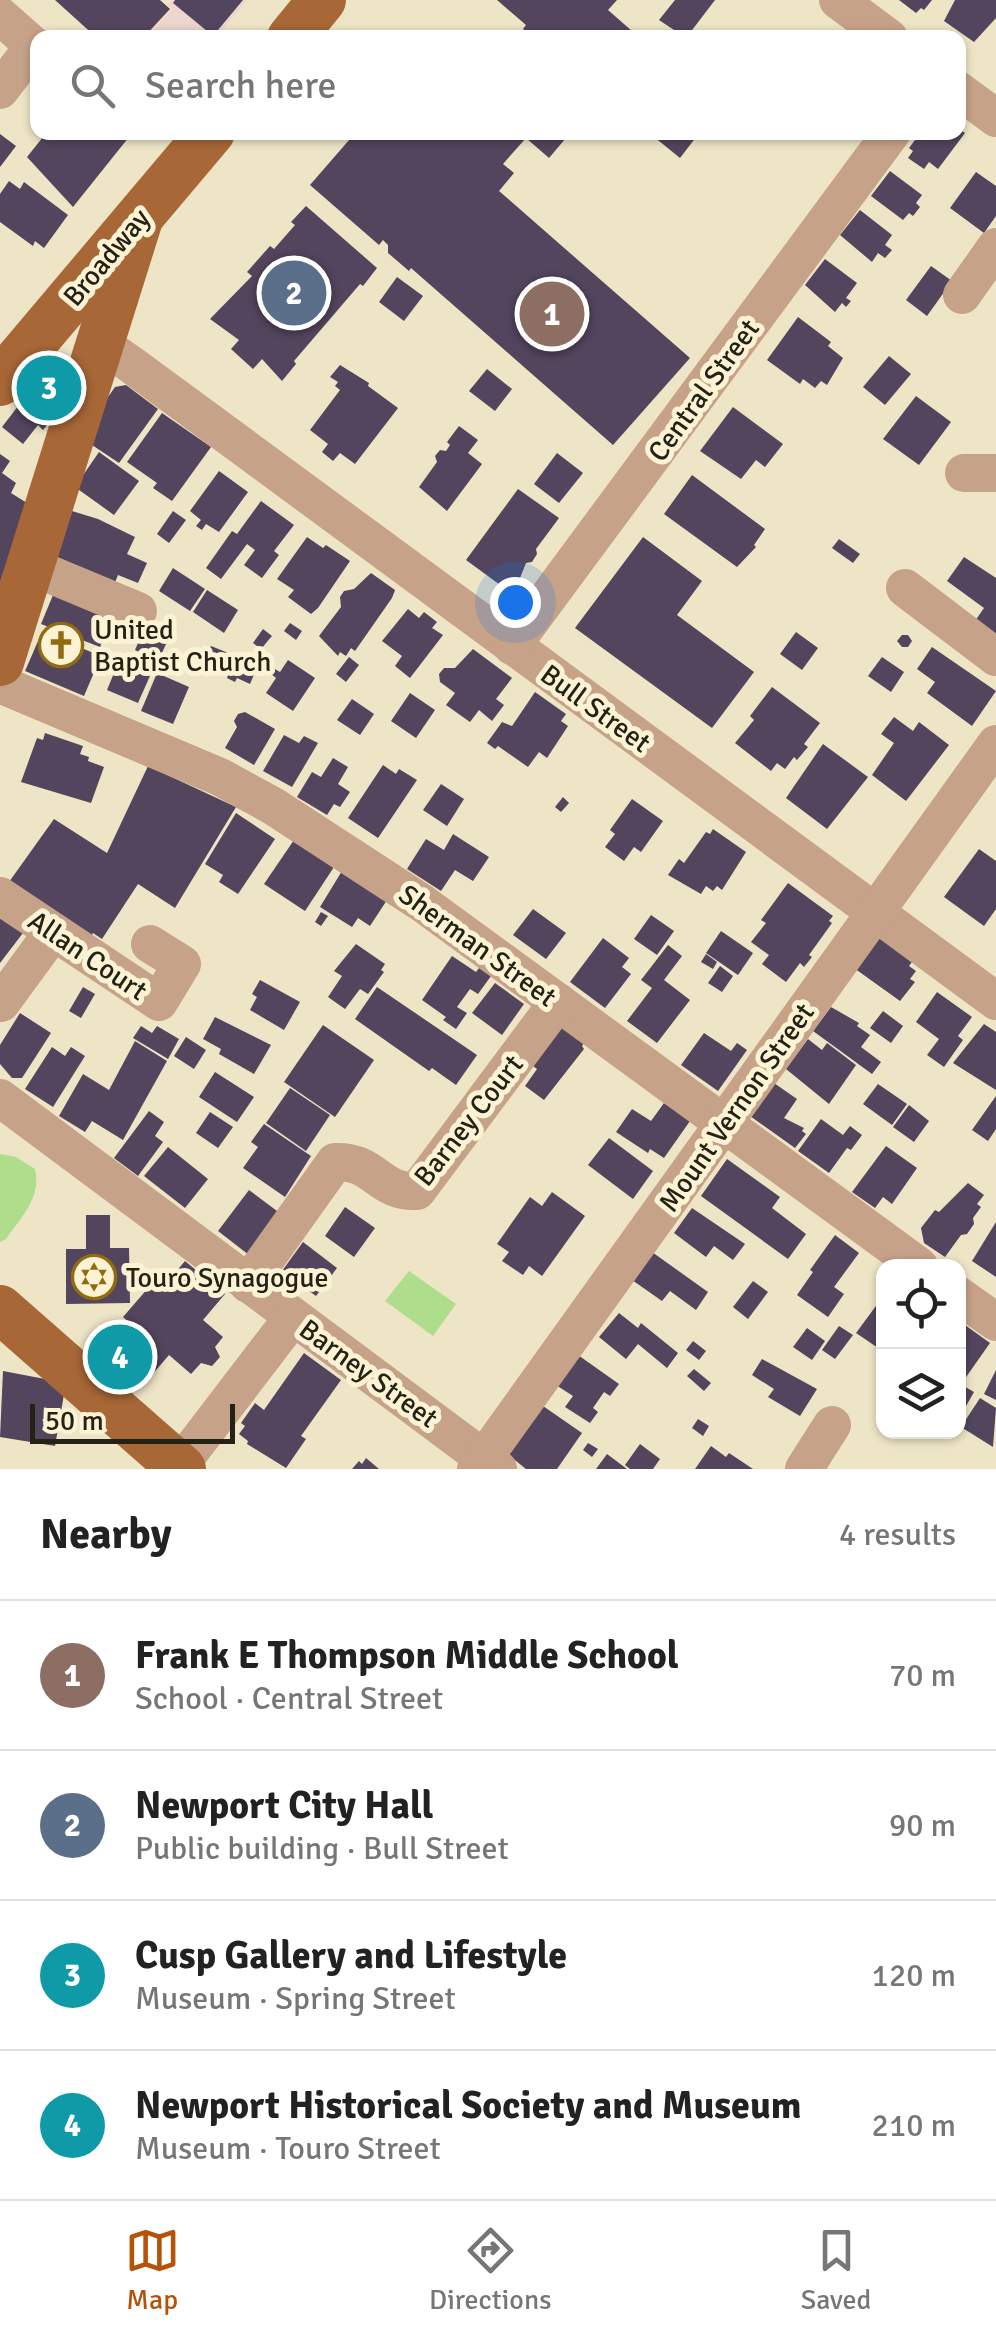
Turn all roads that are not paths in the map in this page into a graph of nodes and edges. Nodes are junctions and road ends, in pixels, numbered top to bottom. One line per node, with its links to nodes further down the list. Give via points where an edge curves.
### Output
1 (322, 0): 4 (main road)
2 (852, 4): 5 (street)
3 (0, 16): 6 (street)
4 (298, 30)
5 (880, 30)
6 (30, 42)
7 (30, 51): 8 (street)
8 (0, 90)
9 (966, 96): 10 (street)
10 (996, 118)
11 (204, 140): 13 (main road, Broadway)
12 (886, 140): 22 (street, Central Street)
13 (139, 219): 16 (main road); 17 (main road, Broadway)
14 (996, 247): 15 (street)
15 (962, 294)
16 (98, 350): 18 (main road); 22 (street, Bull Street, via 130,363)
17 (3, 374)
18 (30, 566): 20 (street); 21 (main road)
19 (904, 588): 23 (street)
20 (138, 611)
21 (4, 631)
22 (512, 646): 27 (street, Bull Street)
23 (996, 657)
24 (0, 684): 31 (street, Sherman Street, via 273,806)
25 (996, 744): 27 (street, Mount Vernon Street)
26 (0, 896): 28 (street, Allan Court)
27 (875, 911): 30 (street, Bull Street); 34 (street, Mount Vernon Street)
28 (53, 932): 29 (street, Allan Court, via 159,1002 182,964); 32 (street)
29 (150, 944)
30 (996, 1000)
31 (558, 1002): 34 (street, Sherman Street); 36 (street, Barney Court, via 417,1192 399,1192 354,1161 335,1162)
32 (1, 1003)
33 (0, 1098): 36 (street, Barney Street)
34 (724, 1124): 35 (street, Sherman Street); 42 (street, Mount Vernon Street)
35 (909, 1259)
36 (248, 1284): 38 (street, Barney Street)
37 (966, 1301): 40 (street)
38 (293, 1317): 42 (street, Barney Street); 43 (street)
39 (2, 1318): 43 (main road)
40 (996, 1322)
41 (832, 1425): 44 (street)
42 (486, 1465)
43 (180, 1468)
44 (804, 1469)

